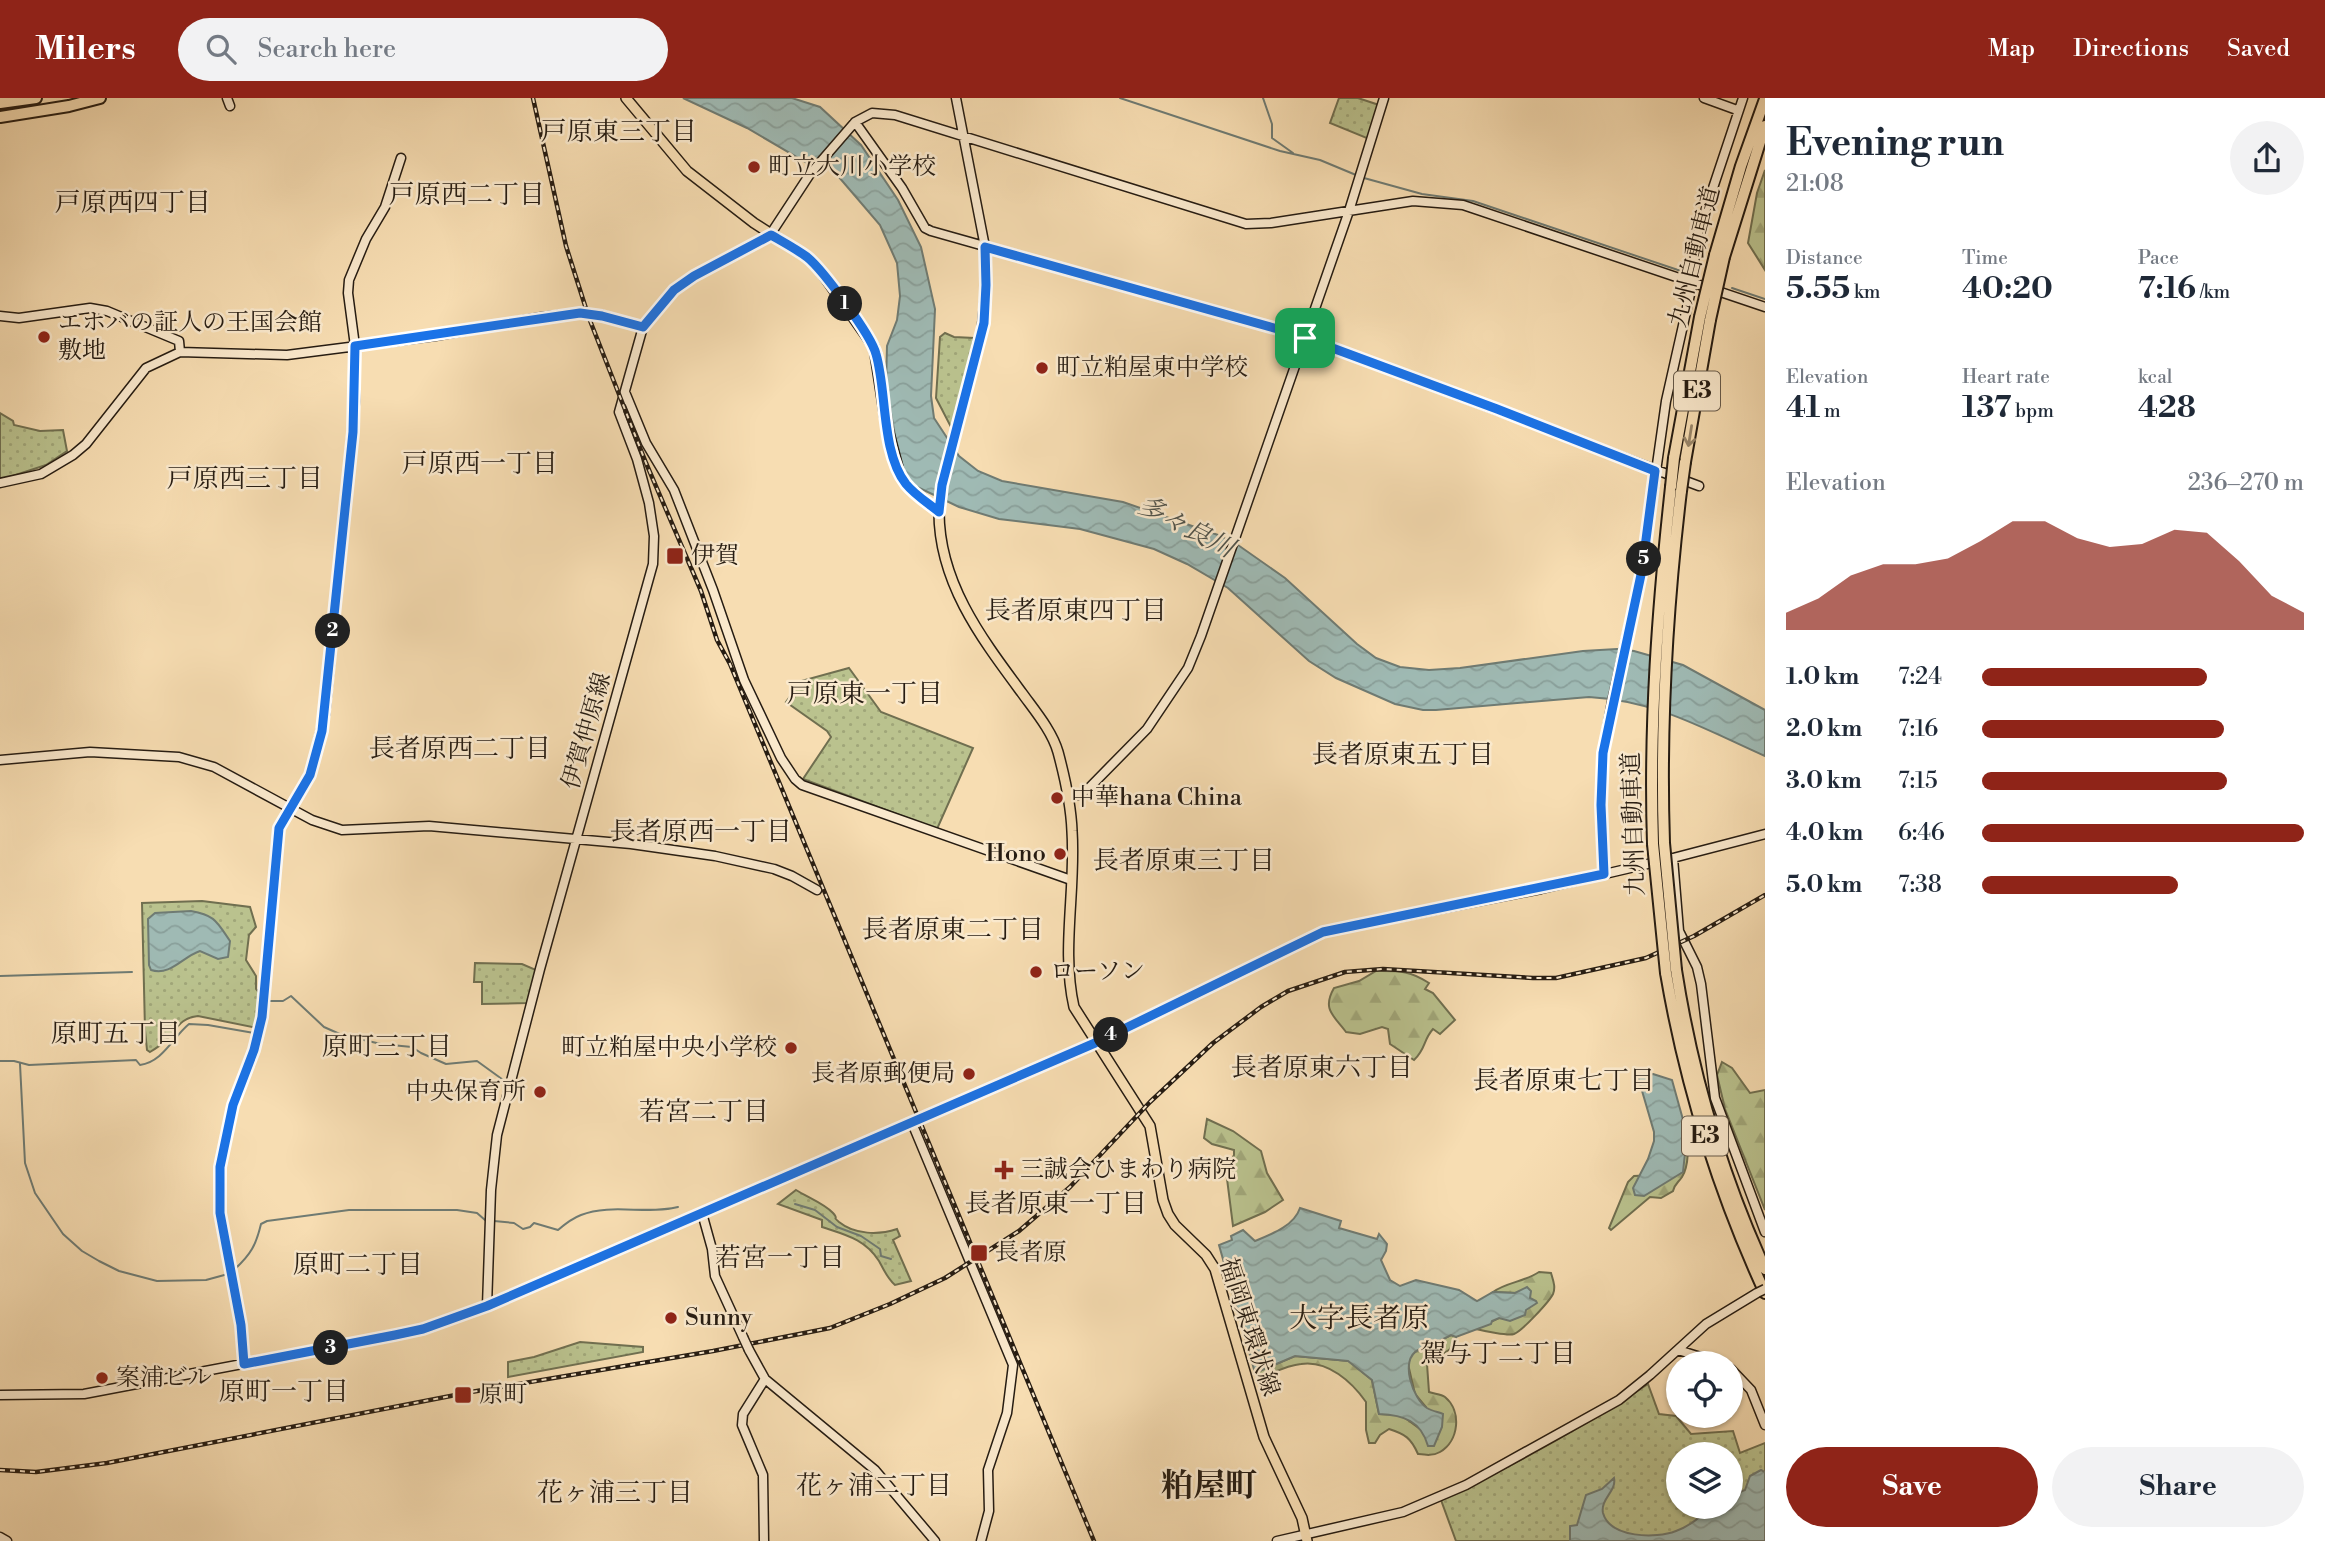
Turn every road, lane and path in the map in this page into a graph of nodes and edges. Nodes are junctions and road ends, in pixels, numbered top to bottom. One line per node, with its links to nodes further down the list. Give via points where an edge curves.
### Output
1 (36, 98): 10 (highway)
2 (78, 98): 11 (highway)
3 (100, 98): 13 (highway)
4 (626, 98): 19 (main road, via 687,171)
5 (956, 98): 16 (street)
6 (1384, 98): 18 (street)
7 (1704, 98): 12 (street)
8 (1743, 98): 12 (street)
9 (1765, 99): 21 (highway, 九州自動車道 / E3, via 1741,166)
10 (0, 103)
11 (0, 110)
12 (1737, 110): 22 (street, via 1696,239)
13 (0, 117)
14 (853, 124): 16 (street, via 873,113 888,113); 19 (street, via 810,174); 20 (street, via 884,161 925,228)
15 (1765, 126): 21 (highway, 九州自動車道 / E3)
16 (964, 137): 18 (street, via 1246,224); 20 (street)
17 (401, 158): 27 (street, via 385,207 349,281)
18 (1349, 211): 22 (street, via 1413,201 1463,205); 26 (street)
19 (771, 235): 25 (street, 伊賀仲原線, via 674,290); 33 (main road, via 820,269 867,335 877,357 885,418 900,475)
20 (985, 247): 26 (street); 33 (street, via 984,323)
21 (1719, 256): 43 (highway, 九州自動車道 / E3, bridge, via 1676,489 1657,721 1658,844)
22 (1693, 281): 23 (street); 30 (street, via 1671,370)
23 (1765, 307)
24 (0, 316): 28 (street, via 19,318 90,308 107,311 179,341)
25 (643, 327): 27 (street, via 580,313); 29 (street, 伊賀仲原線)
26 (1305, 338): 30 (street); 35 (street, via 1188,668 1147,729 1089,788)
27 (355, 346): 28 (street, via 287,355); 36 (street, via 353,432 325,714 310,775)
28 (180, 352): 31 (street, via 146,368 73,455 41,474)
29 (625, 389): 38 (street, 伊賀仲原線, via 619,412 649,503 654,549 649,583); 41 (street, via 646,443 674,490 744,680 795,779)
30 (1655, 471): 32 (street); 40 (street, via 1642,570 1603,753)
31 (0, 483)
32 (1699, 486)
33 (939, 512): 35 (main road, 福岡東環状線, via 948,575 966,612 1058,749)
34 (0, 760): 36 (street, via 90,752 179,757 214,767)
35 (1068, 795): 41 (main road, 福岡東環状線, via 1073,833)
36 (291, 807): 38 (street, via 342,830 429,826); 53 (street, via 279,828 260,1031 233,1105 220,1167 220,1213)
37 (1765, 834): 39 (street)
38 (576, 840): 42 (street, via 715,856 774,869); 50 (street, 伊賀仲原線, via 497,1135)
39 (1673, 858): 40 (street); 47 (street, via 1679,930 1701,984 1714,1098)
40 (1604, 874): 44 (street, via 1323,932)
41 (1071, 880): 44 (main road, 福岡東環状線, via 1070,989 1074,1007)
42 (817, 890)
43 (1671, 971): 48 (highway, 九州自動車道 / E3, via 1733,1192); 49 (highway, 九州自動車道 / E3, via 1680,1046 1707,1144)
44 (1095, 1043): 45 (street); 59 (main road, 福岡東環状線, via 1150,1126 1168,1214 1215,1269 1264,1437 1293,1497)
45 (912, 1123): 46 (street); 63 (street, via 1013,1365 1005,1422 988,1470 989,1511)
46 (702, 1213): 50 (street); 54 (street, bridge, via 715,1276)
47 (1765, 1232)
48 (1765, 1269)
49 (1762, 1292): 51 (street, via 1713,1319)
50 (487, 1306): 53 (street, via 423,1329)
51 (1678, 1350): 52 (street); 59 (street, via 1619,1400 1466,1485 1403,1512)
52 (1681, 1351)
53 (244, 1364): 56 (street, via 84,1394)
54 (765, 1379): 61 (street, via 743,1414 742,1425 763,1475); 62 (street, via 875,1470)
55 (1743, 1382): 57 (street)
56 (0, 1395)
57 (1765, 1425)
58 (0, 1537): 60 (street)
59 (1306, 1538): 64 (street)
60 (8, 1541)
61 (764, 1541)
62 (936, 1541)
63 (982, 1541)
64 (1277, 1541)

